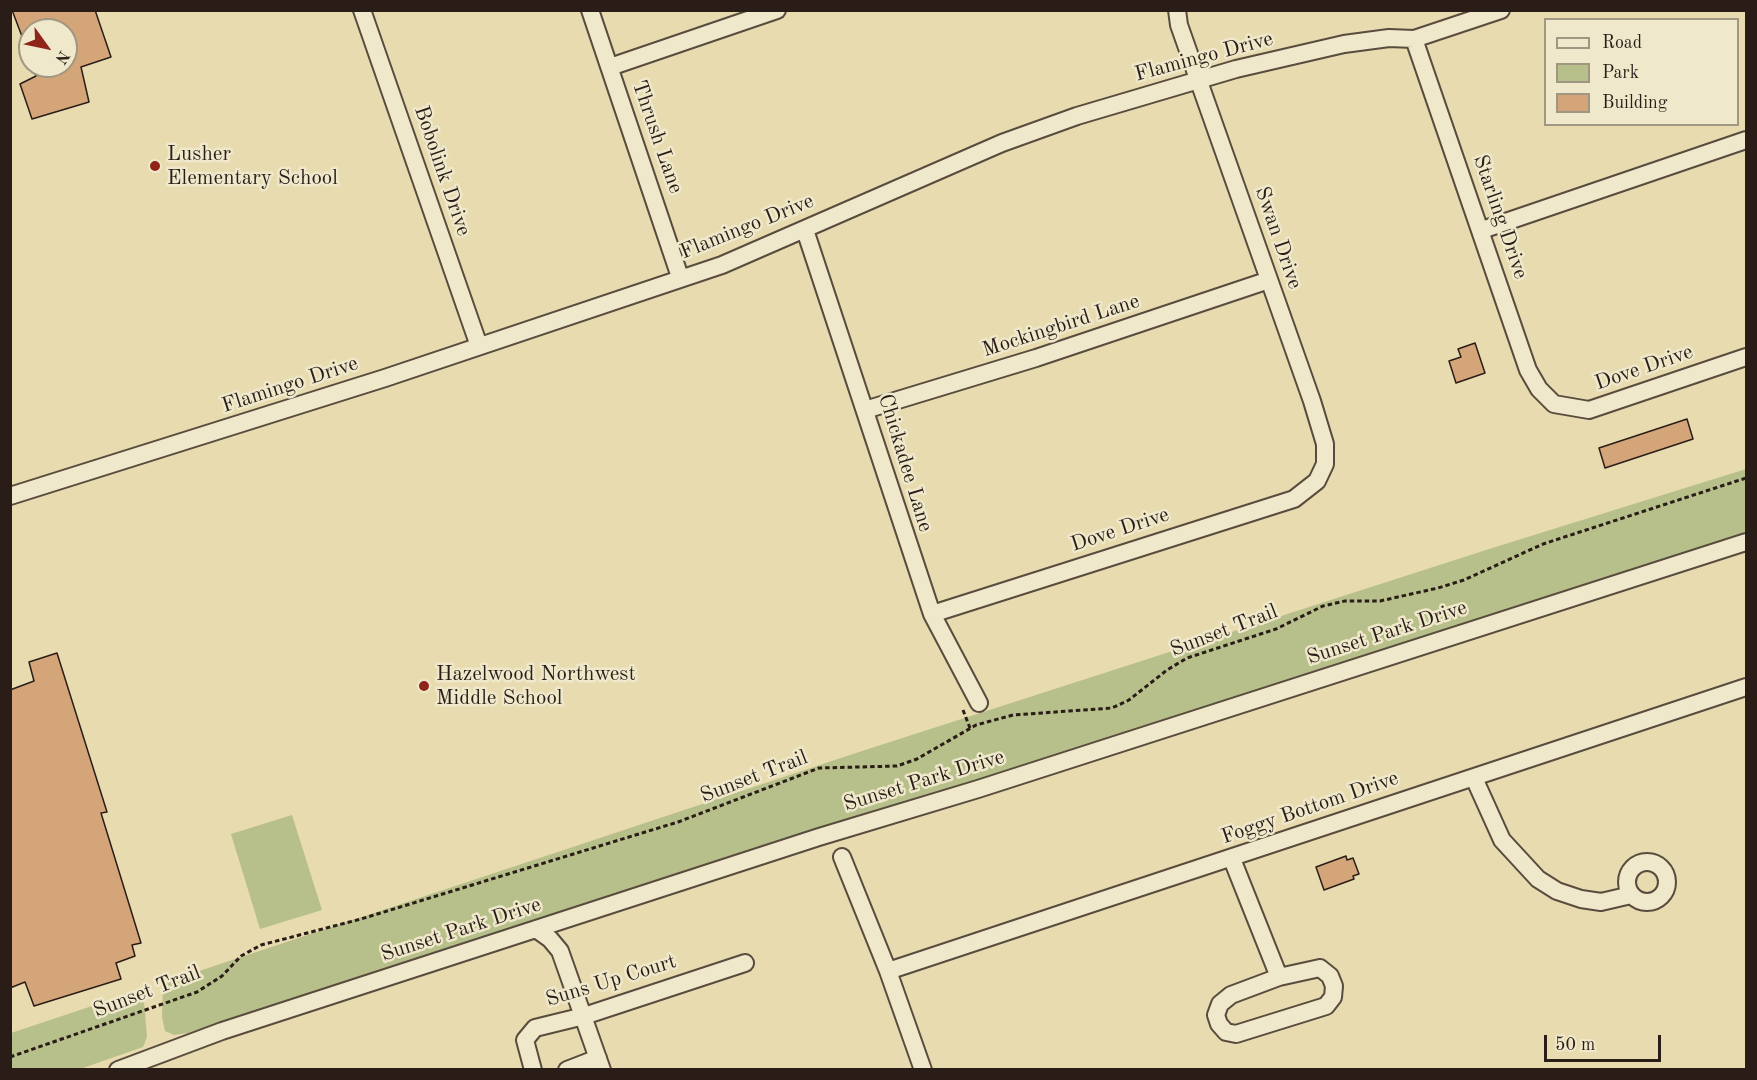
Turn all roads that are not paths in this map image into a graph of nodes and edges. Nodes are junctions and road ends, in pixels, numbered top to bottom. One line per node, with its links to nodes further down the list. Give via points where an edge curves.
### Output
1 (362, 10): 14 (street, Bobolink Drive)
2 (590, 10): 7 (street, Thrush Lane)
3 (777, 10): 7 (street)
4 (1178, 10): 8 (street, Swan Drive, via 1179,25)
5 (1501, 10): 6 (street, Flamingo Drive)
6 (1414, 39): 8 (street, Flamingo Drive, via 1344,44); 11 (street, Starling Drive)
7 (610, 67): 12 (street, Thrush Lane)
8 (1199, 80): 10 (street, Flamingo Drive, via 1002,143); 13 (street, Swan Drive)
9 (1746, 140): 11 (street)
10 (805, 230): 12 (street, Flamingo Drive, via 722,265); 17 (street, Chickadee Lane)
11 (1482, 230): 16 (street, Starling Drive, via 1528,370)
12 (680, 277): 14 (street, Flamingo Drive)
13 (1269, 280): 17 (street, Mockingbird Lane); 18 (street, Swan Drive, via 1325,444 1325,464)
14 (479, 346): 19 (street, Flamingo Drive)
15 (1746, 357): 16 (street, Dove Drive, via 1589,410)
16 (1554, 404)
17 (865, 410): 21 (street, Chickadee Lane)
18 (1317, 481): 21 (street, Dove Drive, via 1294,499)
19 (10, 496)
20 (1746, 542): 28 (street, Sunset Park Drive)
21 (932, 614): 23 (street, Chickadee Lane)
22 (1746, 687): 24 (street, Foggy Bottom Drive)
23 (979, 703)
24 (1474, 778): 26 (street, Foggy Bottom Drive, via 1349,816); 27 (street, via 1502,840 1538,879 1581,899 1601,902)
25 (842, 857): 30 (street)
26 (1232, 859): 30 (street, Foggy Bottom Drive); 31 (street)
27 (1631, 895)
28 (536, 929): 32 (street, via 560,951); 34 (street, Sunset Park Drive, via 233,1027)
29 (745, 963): 32 (street, Suns Up Court)
30 (888, 971): 37 (street)
31 (1279, 977): 31 (street, via 1320,968 1330,976 1333,997 1326,1006 1236,1034 1226,1032 1216,1015 1220,1004)
32 (584, 1016): 33 (street); 35 (street, Suns Up Court, via 535,1028 525,1040)
33 (600, 1064): 36 (street)
34 (118, 1070)
35 (533, 1070)
36 (567, 1070)
37 (923, 1070)

